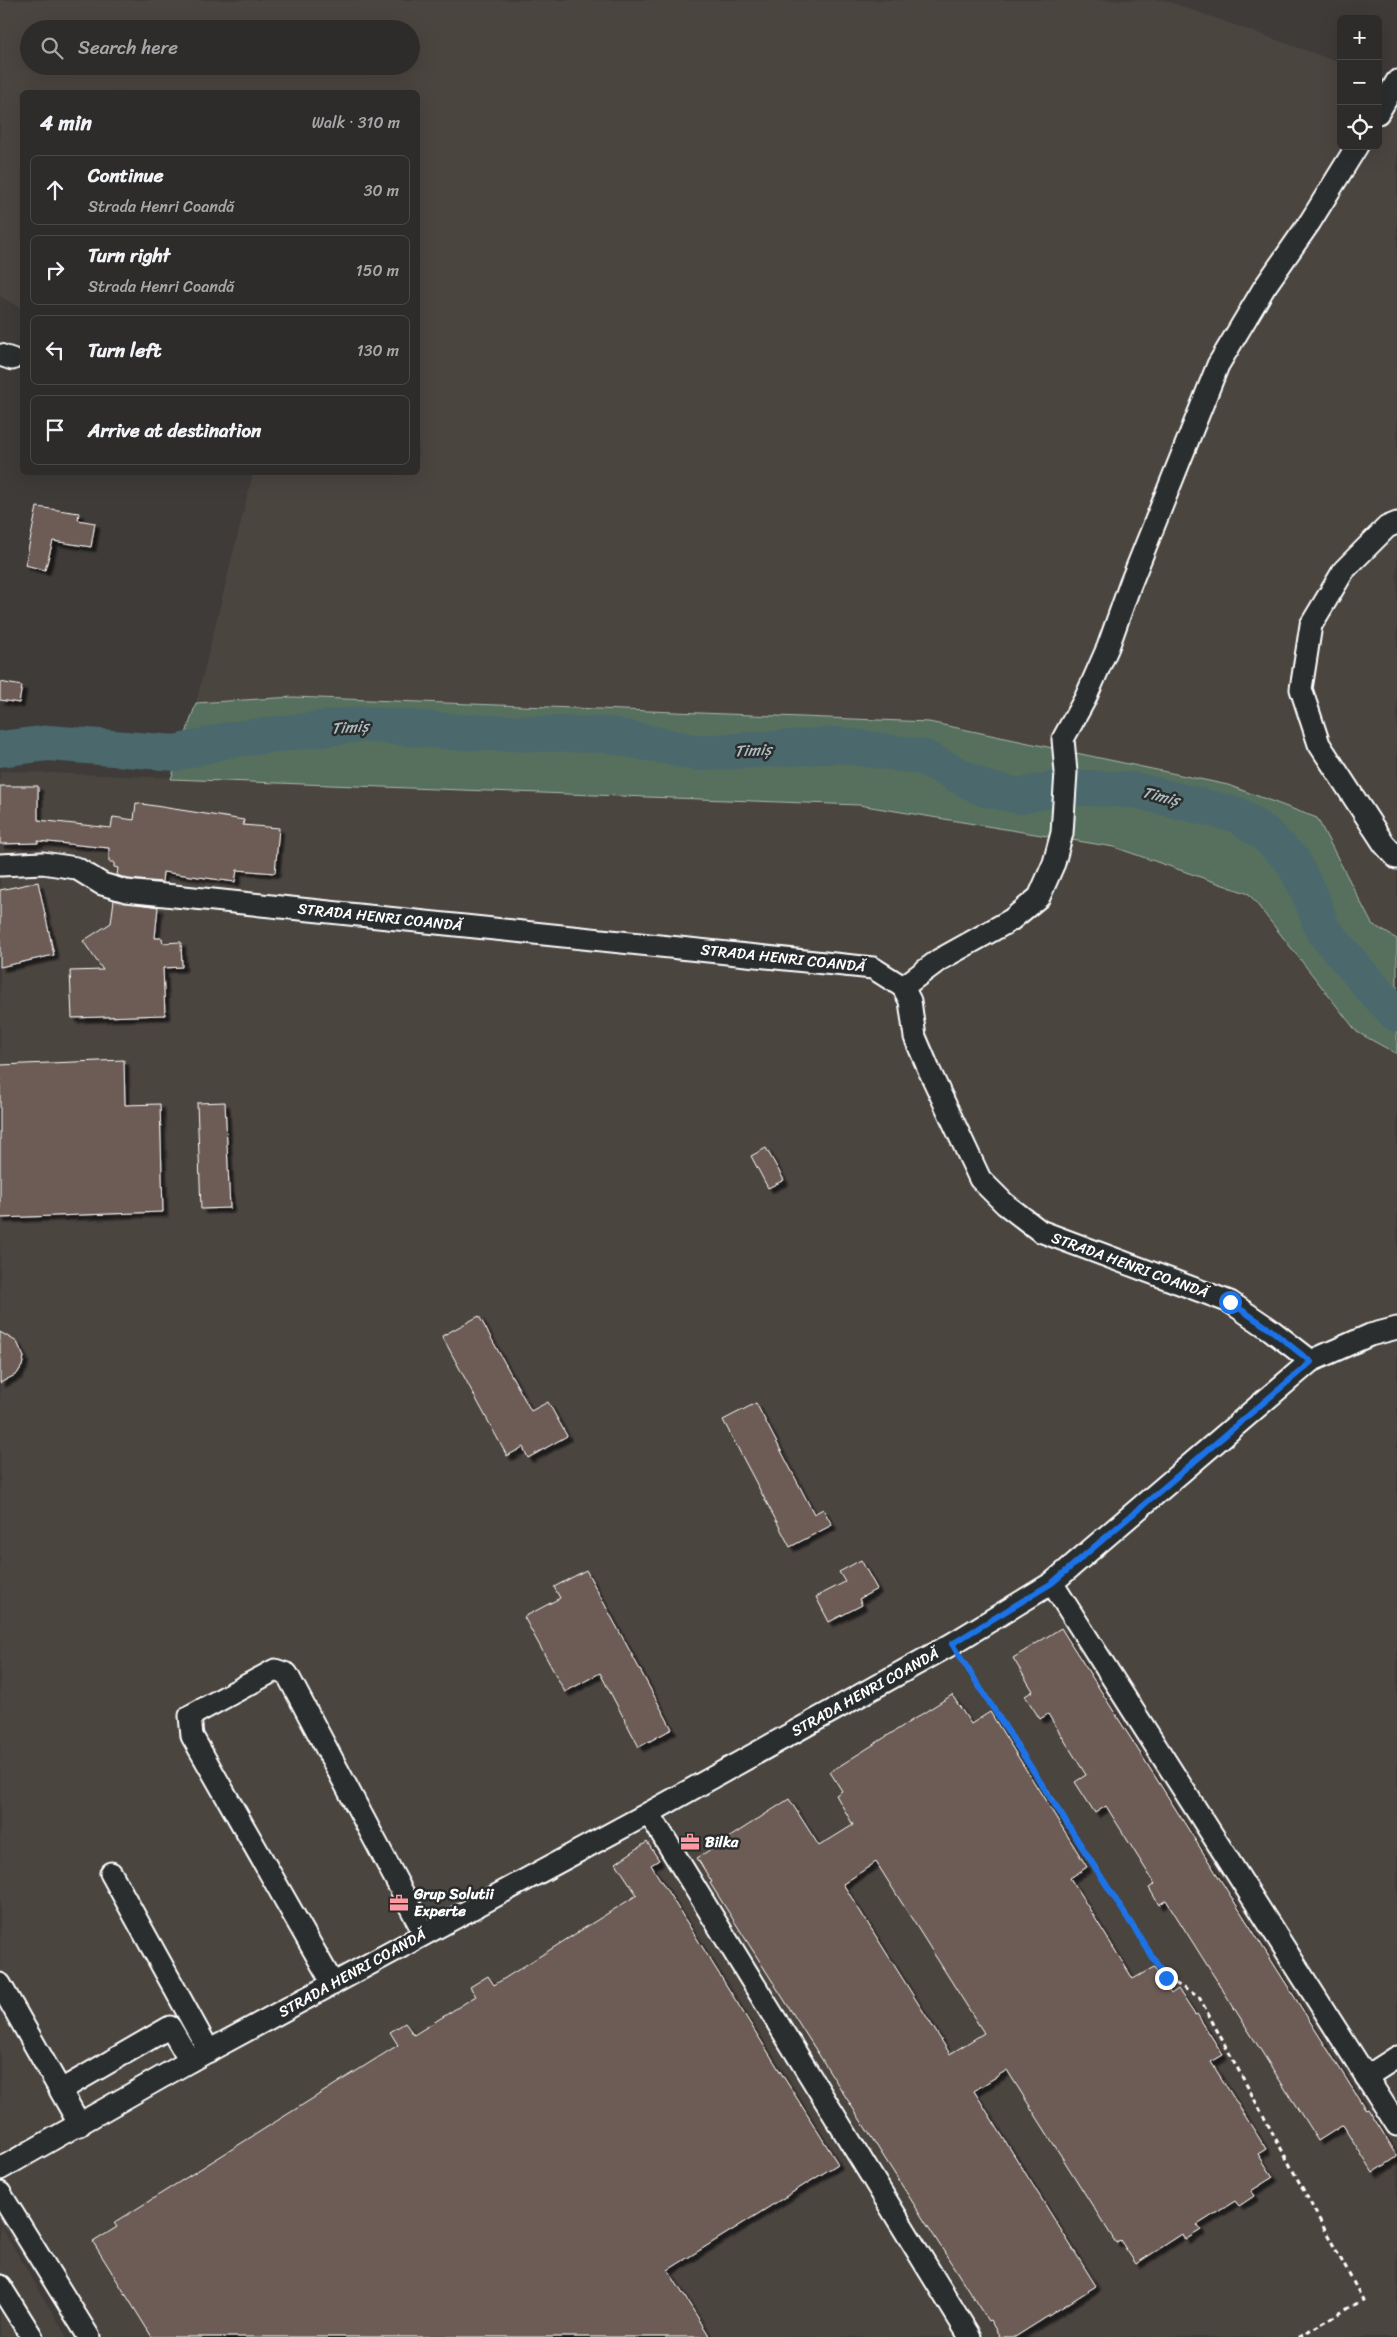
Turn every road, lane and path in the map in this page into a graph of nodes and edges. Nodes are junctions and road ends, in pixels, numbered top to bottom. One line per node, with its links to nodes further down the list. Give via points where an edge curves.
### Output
1 (1397, 82): 2 (street)
2 (1382, 106)
3 (1355, 150): 7 (street, via 1264,288 1218,365 1108,648 1063,740 1066,772 1062,833 1054,863 1039,897 1011,920 939,960)
4 (1397, 523): 5 (street, via 1387,527 1344,570 1310,625 1301,688 1319,744 1384,844)
5 (1397, 858)
6 (0, 865): 7 (street, STRADA HENRI COANDĂ, via 43,863 76,868 102,884 126,891 873,968)
7 (903, 987): 9 (street, STRADA HENRI COANDĂ, via 910,1001 915,1037 962,1143 980,1179 1005,1204 1040,1231 1230,1302)
8 (1397, 1328): 9 (street, via 1370,1335)
9 (1311, 1362): 10 (street, STRADA HENRI COANDĂ)
10 (1052, 1583): 11 (street, STRADA HENRI COANDĂ); 20 (street)
11 (952, 1644): 12 (street, STRADA HENRI COANDĂ); 30 (path, via 1166,1978 1200,1997 1363,2300)
12 (649, 1813): 14 (street, STRADA HENRI COANDĂ); 29 (street)
13 (110, 1873): 17 (street)
14 (424, 1933): 16 (street, STRADA HENRI COANDĂ); 16 (street, via 287,1674 275,1670 190,1716 192,1736)
15 (0, 1984): 21 (street)
16 (332, 1984): 17 (street, STRADA HENRI COANDĂ)
17 (209, 2051): 19 (street, STRADA HENRI COANDĂ)
18 (1397, 2057): 20 (street)
19 (190, 2061): 21 (street, via 170,2027); 22 (street, STRADA HENRI COANDĂ)
20 (1366, 2077): 23 (street)
21 (61, 2090): 22 (street)
22 (80, 2125): 24 (street, STRADA HENRI COANDĂ)
23 (1397, 2125)
24 (0, 2170)
25 (0, 2193): 28 (street)
26 (0, 2286): 27 (street)
27 (32, 2337)
28 (89, 2337)
29 (970, 2337)
30 (1298, 2337)

